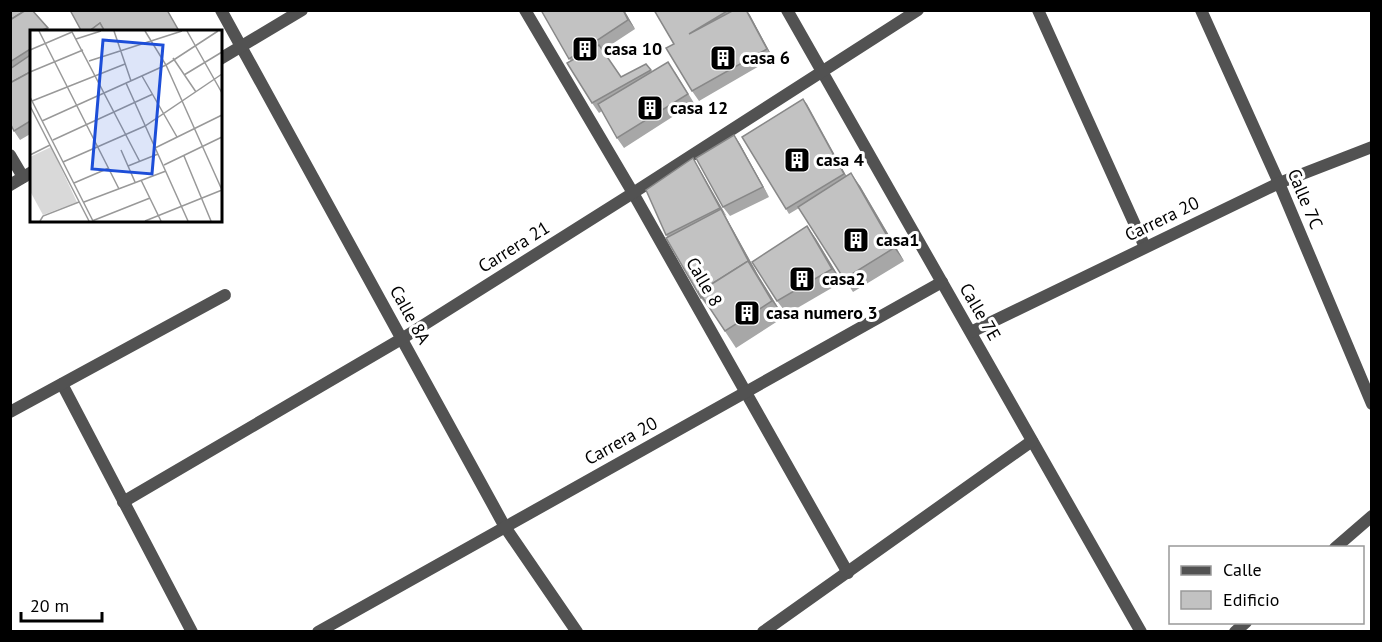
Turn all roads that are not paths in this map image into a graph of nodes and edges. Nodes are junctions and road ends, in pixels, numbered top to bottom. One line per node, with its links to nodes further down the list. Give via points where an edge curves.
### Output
1 (221, 10): 8 (street, Calle 8A)
2 (302, 10): 8 (street)
3 (525, 10): 16 (street, Calle 8)
4 (787, 10): 10 (street, Calle 7E)
5 (918, 10): 10 (street, Carrera 21)
6 (1038, 10): 17 (street)
7 (1201, 10): 14 (street, Calle 7C)
8 (241, 47): 9 (street); 21 (street, Calle 8A)
9 (222, 58)
10 (823, 71): 16 (street, Carrera 21); 18 (street, Calle 7E)
11 (1371, 147): 14 (street, Carrera 20)
12 (10, 155): 13 (street)
13 (27, 175): 15 (street)
14 (1279, 183): 17 (street, Carrera 20); 24 (street, Calle 7C)
15 (10, 185)
16 (633, 193): 21 (street, Carrera 21); 23 (street, Calle 8)
17 (1145, 247): 20 (street, Carrera 20)
18 (942, 282): 20 (street, Calle 7E); 23 (street, Carrera 20)
19 (225, 295): 22 (street)
20 (971, 332): 26 (street, Calle 7E)
21 (403, 338): 27 (street, Carrera 21); 29 (street, Calle 8A)
22 (62, 384): 25 (street); 27 (street)
23 (746, 392): 29 (street, Carrera 20); 31 (street, Calle 8)
24 (1371, 404)
25 (10, 412)
26 (1032, 441): 31 (street); 36 (street, Calle 7E)
27 (123, 502): 32 (street)
28 (1371, 516): 30 (street)
29 (505, 527): 33 (street, Carrera 20); 34 (street, Calle 8A)
30 (1337, 546)
31 (848, 573): 35 (street)
32 (192, 632)
33 (318, 632)
34 (577, 632)
35 (763, 632)
36 (1141, 632)

